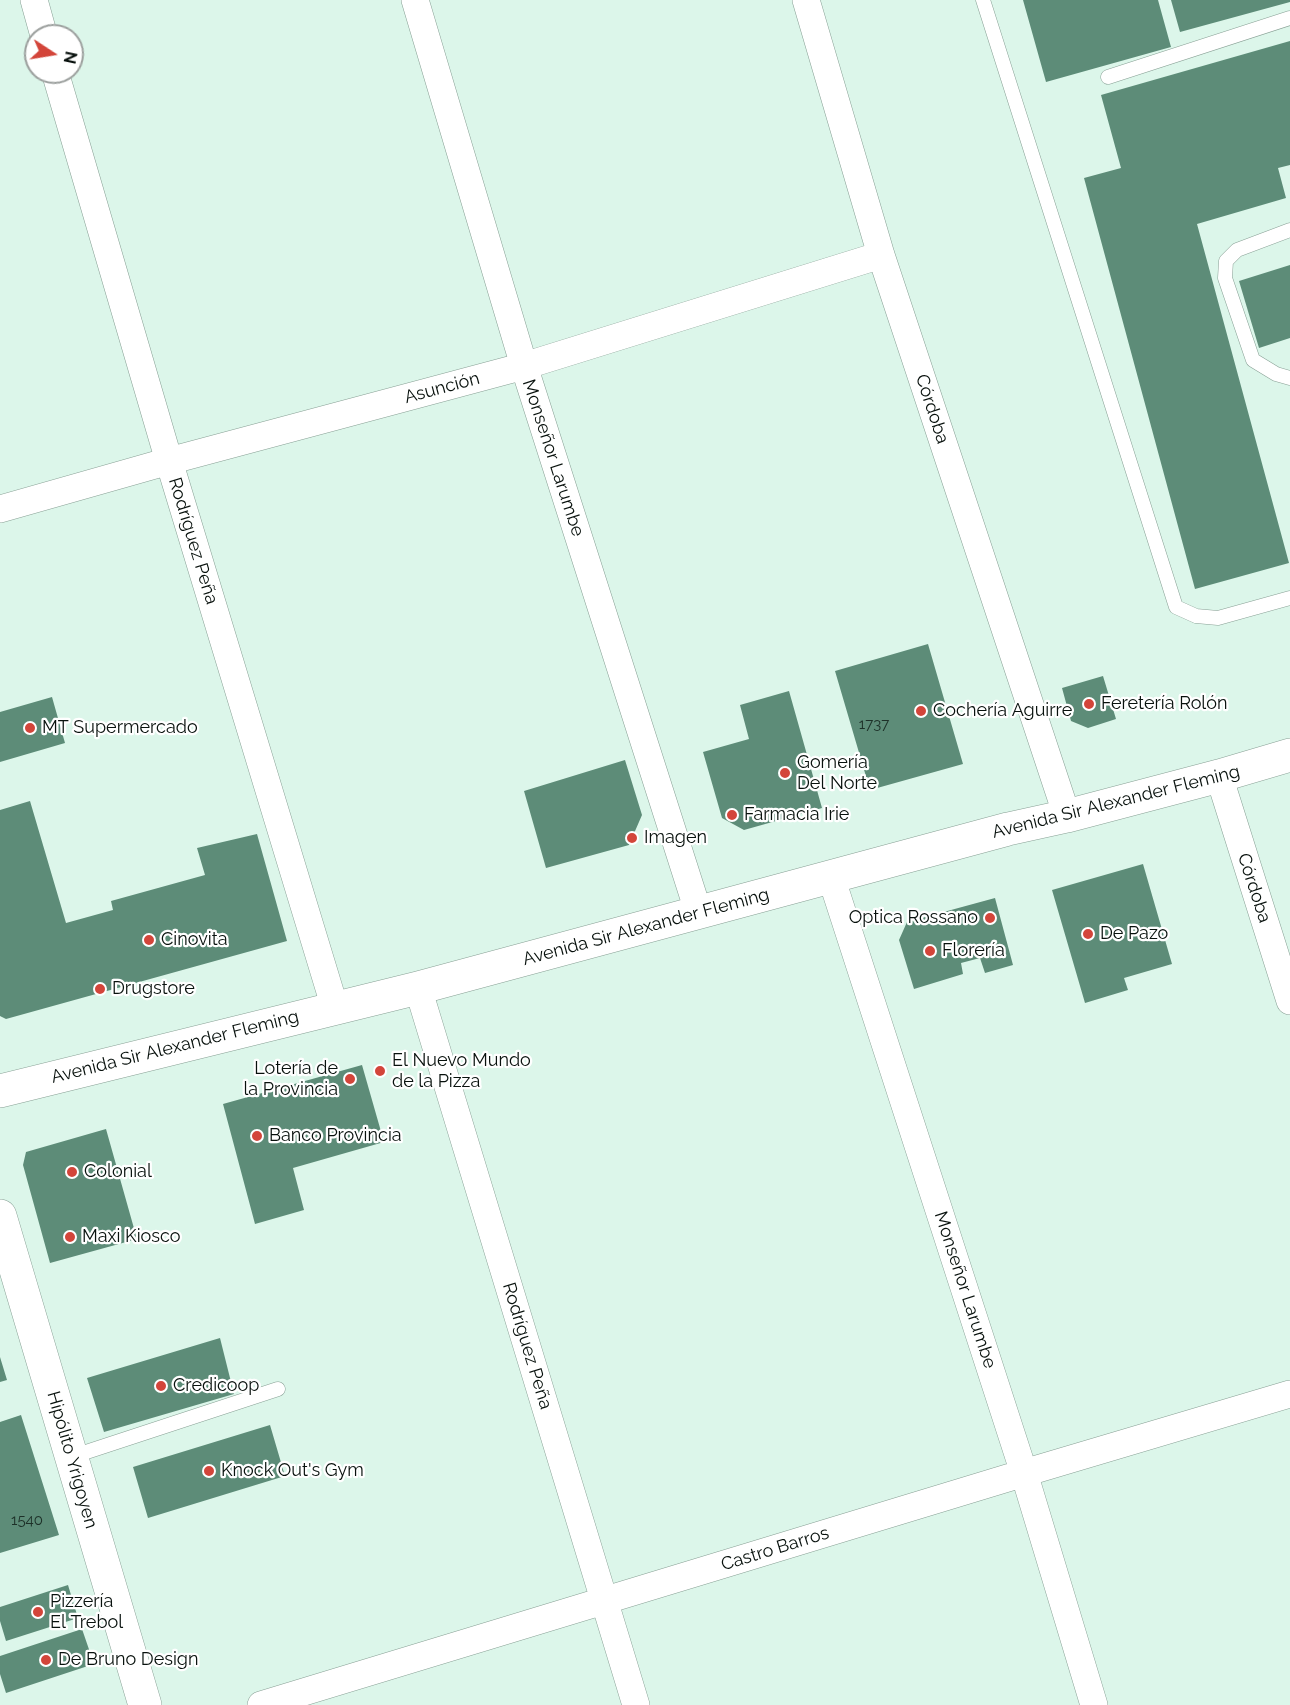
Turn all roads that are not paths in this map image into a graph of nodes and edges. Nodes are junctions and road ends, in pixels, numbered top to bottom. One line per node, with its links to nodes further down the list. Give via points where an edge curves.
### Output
1 (34, 0): 6 (street)
2 (415, 0): 11 (street, Monseñor Larumbe)
3 (806, 0): 10 (street, Córdoba)
4 (982, 0): 15 (lane, via 1176,607 1196,616 1218,618)
5 (1290, 18): 7 (lane)
6 (41, 24)
7 (1108, 77)
8 (59, 84): 13 (street, Rodríguez Peña)
9 (1290, 230): 12 (lane, via 1237,250 1226,261 1225,278 1253,360)
10 (881, 255): 11 (street, Asunción); 18 (street, Córdoba)
11 (524, 366): 13 (street, Asunción); 20 (street, Monseñor Larumbe)
12 (1286, 374)
13 (169, 461): 14 (street, Asunción); 23 (street, Rodríguez Peña)
14 (0, 509)
15 (1290, 598)
16 (1290, 755): 17 (main road, Avenida Sir Alexander Fleming)
17 (1219, 776): 18 (main road, Avenida Sir Alexander Fleming); 22 (street, Córdoba)
18 (1067, 816): 19 (main road, Avenida Sir Alexander Fleming)
19 (831, 877): 20 (main road, Avenida Sir Alexander Fleming); 29 (street, Monseñor Larumbe)
20 (699, 914): 21 (main road, Avenida Sir Alexander Fleming)
21 (418, 988): 23 (main road, Avenida Sir Alexander Fleming); 30 (street, Rodríguez Peña)
22 (1290, 1001)
23 (335, 1008): 24 (main road, Avenida Sir Alexander Fleming)
24 (0, 1091)
25 (0, 1216): 28 (main road, Hipólito Yrigoyen)
26 (278, 1389): 28 (lane)
27 (1290, 1394): 29 (street, Castro Barros)
28 (71, 1457): 31 (main road, Hipólito Yrigoyen)
29 (1023, 1473): 30 (street, Castro Barros); 34 (street, Monseñor Larumbe)
30 (605, 1600): 32 (street, Castro Barros); 33 (street, Rodríguez Peña)
31 (145, 1705)
32 (261, 1705)
33 (636, 1705)
34 (1094, 1705)

